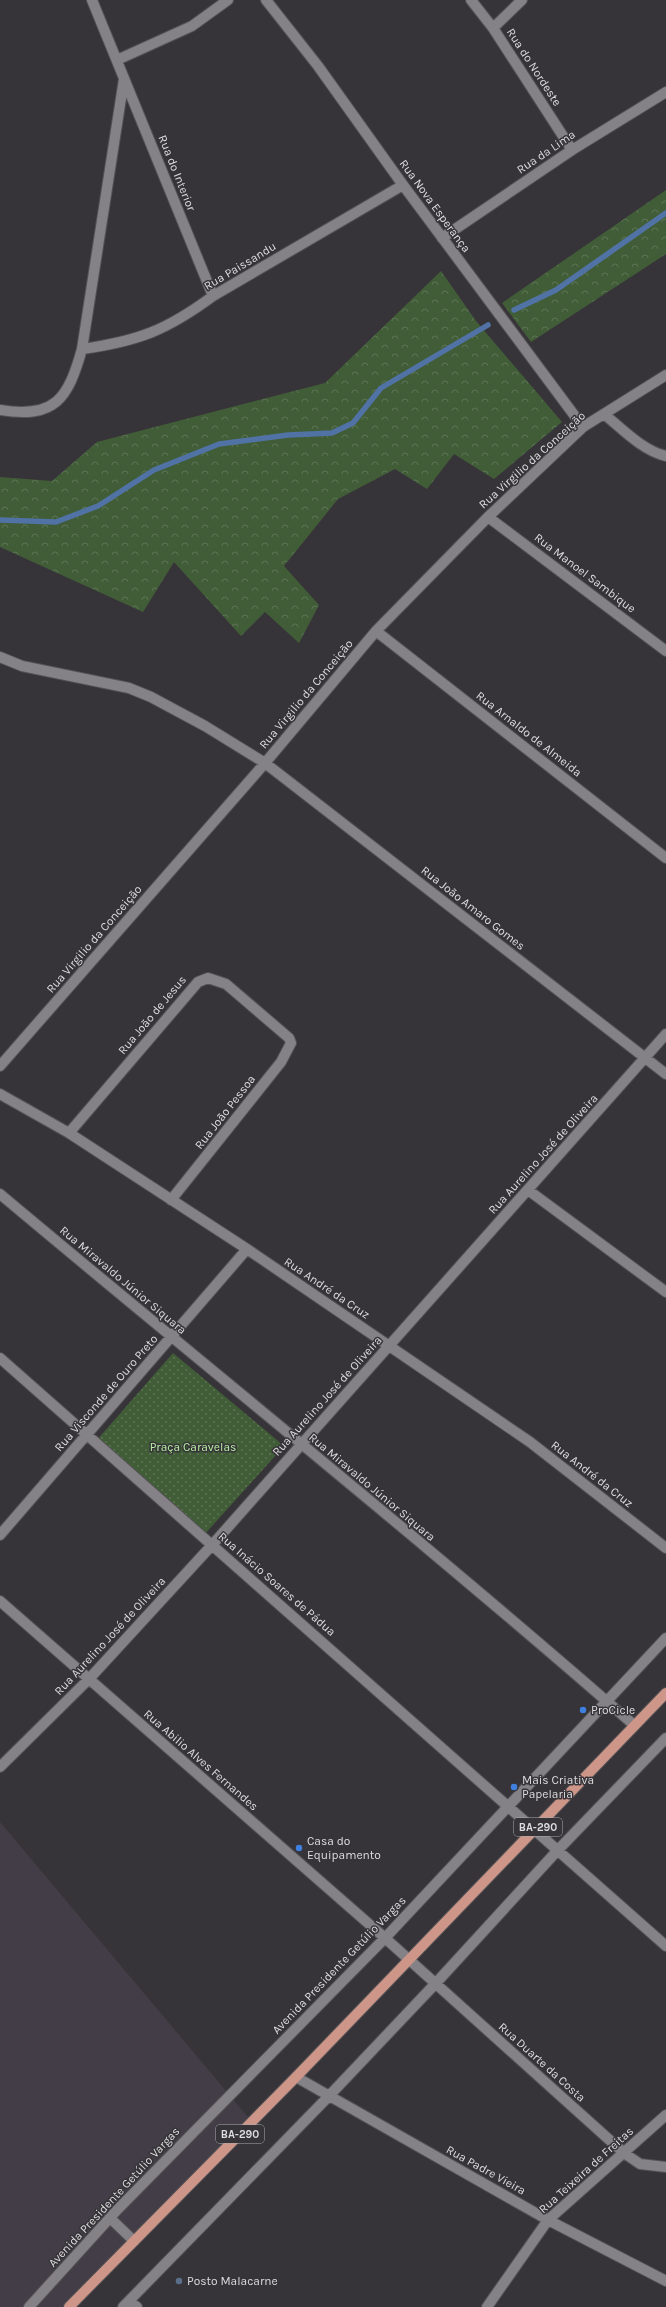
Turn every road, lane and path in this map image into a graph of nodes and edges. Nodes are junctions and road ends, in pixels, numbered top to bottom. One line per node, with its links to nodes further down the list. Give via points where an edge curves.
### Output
1 (92, 0): 7 (street, Rua do Interior)
2 (228, 0): 7 (street, via 192,26)
3 (266, 0): 11 (street, Rua Nova Esperança, via 318,66)
4 (471, 0): 6 (street, Rua do Nordeste)
5 (522, 0): 6 (street)
6 (492, 28): 10 (street, Rua do Nordeste)
7 (117, 60): 8 (street, Rua do Interior)
8 (124, 79): 13 (street, Rua do Interior); 14 (street)
9 (666, 92): 10 (street, Rua da Lima)
10 (572, 150): 12 (street, Rua da Lima)
11 (403, 185): 12 (street, Rua Nova Esperança); 13 (street, Rua Paissandu)
12 (442, 238): 18 (street, Rua Nova Esperança)
13 (213, 296): 14 (street, Rua Paissandu, via 187,316 156,332 109,345)
14 (82, 349): 16 (street, via 69,387 53,404 34,413)
15 (666, 375): 17 (street, Rua Virgilio da Conceição)
16 (0, 410)
17 (604, 414): 18 (street, Rua Virgilio da Conceição); 19 (street, via 637,440)
18 (583, 427): 20 (street, Rua Virgilio da Conceição)
19 (666, 456)
20 (488, 517): 21 (street, Rua Virgilio da Conceição); 22 (street, Rua Manoel Sambique)
21 (376, 631): 24 (street, Rua Virgilio da Conceição); 25 (street, Rua Arnaldo de Almeida)
22 (666, 651)
23 (0, 657): 24 (street, Rua João Amaro Gomes, via 22,666 129,688 191,718)
24 (266, 763): 28 (street, Rua João Amaro Gomes); 29 (street, Rua Virgilio da Conceição)
25 (666, 858)
26 (666, 1034): 28 (street, Rua Aurelino José de Oliveira)
27 (289, 1038): 32 (street, Rua João de Jesus, via 226,984 208,978 198,982); 35 (street, Rua João Pessoa, via 291,1044 285,1057)
28 (645, 1058): 30 (street, Rua João Amaro Gomes); 33 (street, Rua Aurelino José de Oliveira)
29 (0, 1066)
30 (666, 1074)
31 (0, 1094): 32 (street, Rua André da Cruz)
32 (69, 1133): 35 (street, Rua André da Cruz)
33 (528, 1190): 37 (street); 39 (street, Rua Aurelino José de Oliveira)
34 (0, 1194): 38 (street, Rua Miravaldo Júnior Siquara)
35 (171, 1200): 36 (street, Rua André da Cruz)
36 (247, 1249): 38 (street, Rua Visconde de Ouro Preto); 39 (street, Rua André da Cruz)
37 (666, 1292)
38 (171, 1338): 41 (street, Rua Visconde de Ouro Preto); 42 (street, Rua Miravaldo Júnior Siquara)
39 (389, 1346): 42 (street, Rua Aurelino José de Oliveira); 45 (street, Rua André da Cruz, via 530,1442)
40 (0, 1358): 41 (street, Rua Inácio Soares de Pádua)
41 (88, 1435): 43 (street, Rua Visconde de Ouro Preto); 44 (street, Rua Inácio Soares de Pádua)
42 (301, 1443): 44 (street, Rua Aurelino José de Oliveira); 50 (street, Rua Miravaldo Júnior Siquara)
43 (0, 1535)
44 (213, 1544): 48 (street, Rua Aurelino José de Oliveira); 54 (street, Rua Inácio Soares de Pádua)
45 (666, 1548)
46 (0, 1601): 48 (street, Rua Abilio Alves Fernandes)
47 (666, 1638): 50 (street, Avenida Presidente Getúlio Vargas)
48 (89, 1679): 53 (street, Rua Aurelino José de Oliveira); 57 (street, Rua Abilio Alves Fernandes)
49 (666, 1693): 51 (main road, BA-290)
50 (607, 1702): 51 (street, Rua Miravaldo Júnior Siquara); 54 (street, Avenida Presidente Getúlio Vargas)
51 (634, 1725): 55 (main road, BA-290)
52 (666, 1738): 56 (street)
53 (0, 1767)
54 (509, 1806): 55 (street, Rua Inácio Soares de Pádua); 57 (street, Avenida Presidente Getúlio Vargas)
55 (535, 1830): 56 (street, Rua Inácio Soares de Pádua); 59 (main road, BA-290)
56 (557, 1851): 58 (street, Rua Inácio Soares de Pádua); 60 (street)
57 (385, 1938): 59 (street, Rua Abilio Alves Fernandes); 66 (street, Avenida Presidente Getúlio Vargas)
58 (666, 1946)
59 (409, 1959): 60 (street, Rua Duarte da Costa); 61 (main road, BA-290)
60 (436, 1983): 62 (street); 64 (street, Rua Duarte da Costa)
61 (296, 2078): 62 (street, Rua Padre Vieira); 68 (main road, BA-290)
62 (328, 2097): 67 (street, Rua Padre Vieira); 70 (street)
63 (666, 2115): 64 (street, Rua Teixeira de Freitas)
64 (624, 2153): 65 (street, Rua Duarte da Costa, via 640,2164); 67 (street, Rua Teixeira de Freitas)
65 (666, 2167)
66 (110, 2218): 68 (street); 71 (street, Avenida Presidente Getúlio Vargas)
67 (548, 2220): 69 (street, Rua Padre Vieira); 73 (street, Rua Teixeira de Freitas)
68 (134, 2241): 72 (main road, BA-290)
69 (666, 2281)
70 (130, 2305)
71 (29, 2307)
72 (69, 2307)
73 (487, 2307)

